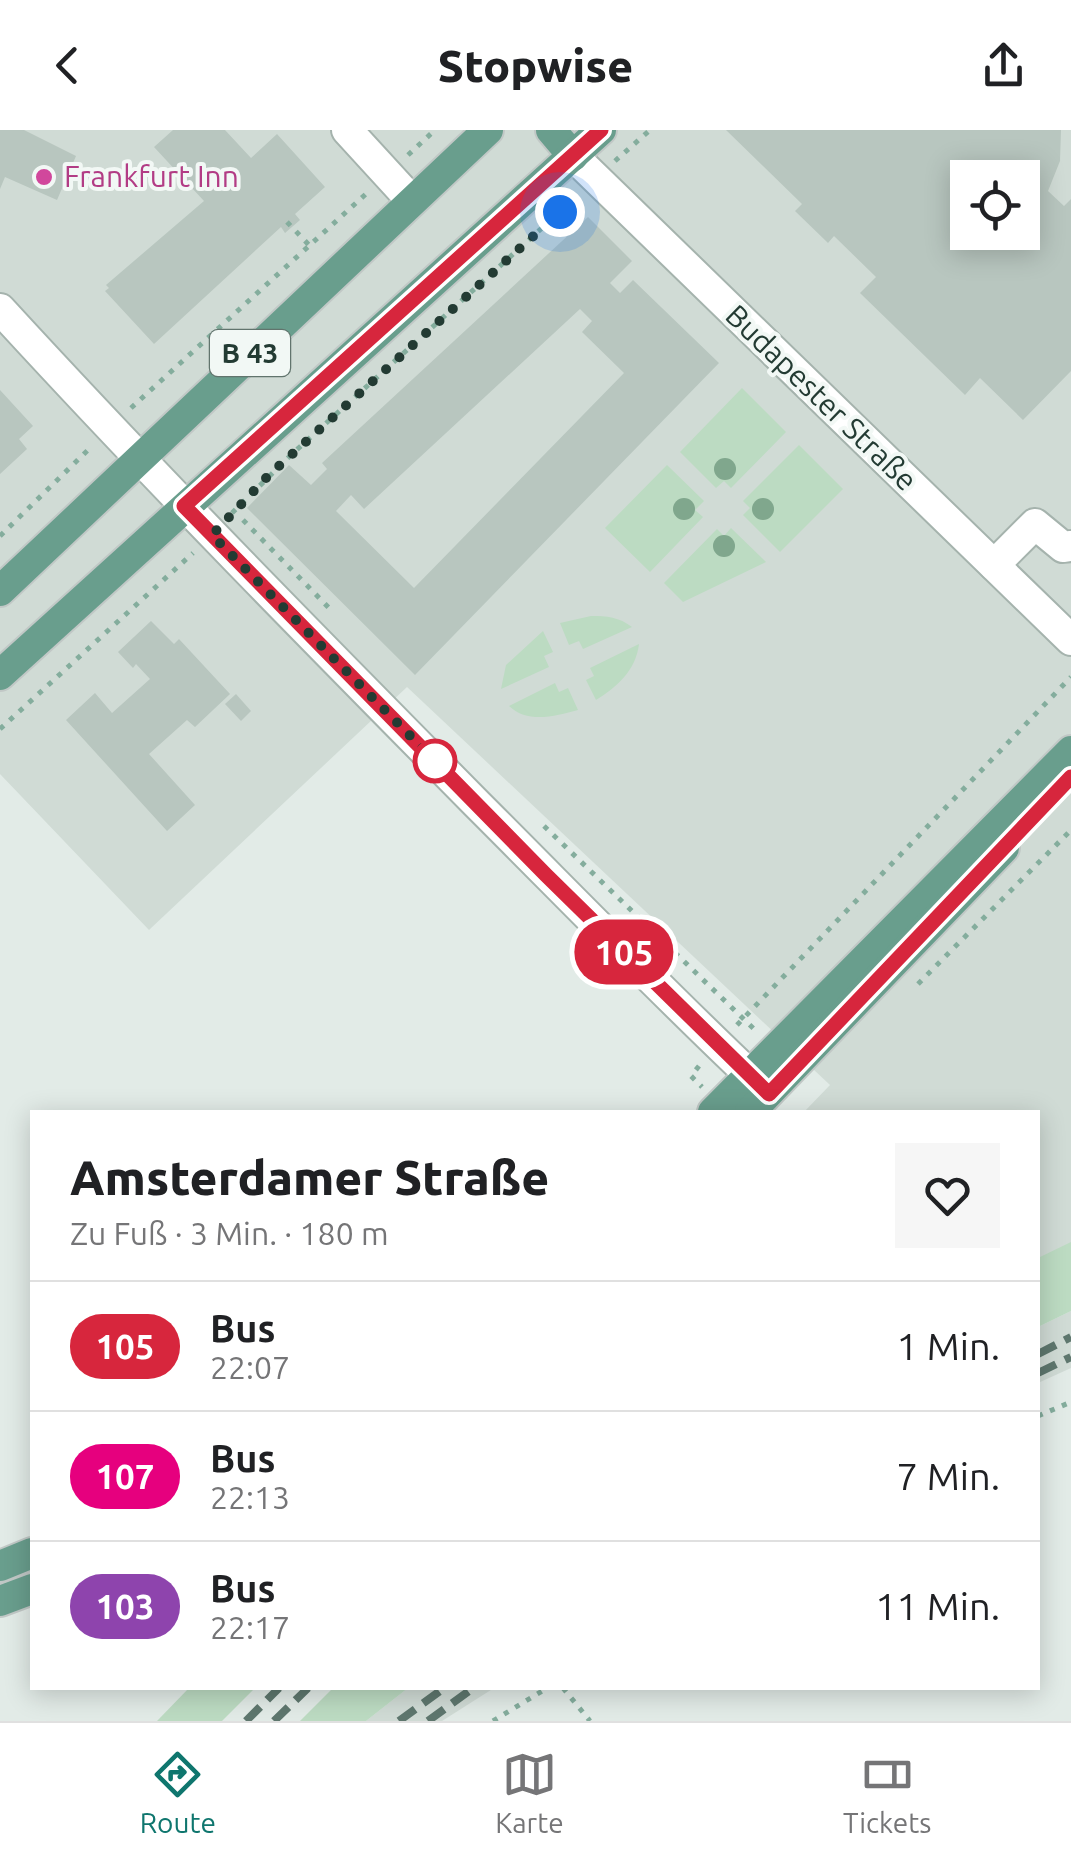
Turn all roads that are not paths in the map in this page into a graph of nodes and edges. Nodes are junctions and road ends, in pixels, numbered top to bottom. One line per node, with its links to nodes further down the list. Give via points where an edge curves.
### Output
1 (347, 130): 6 (street)
2 (551, 130): 5 (main road)
3 (601, 130): 5 (main road, B 43)
4 (483, 132): 6 (main road, B 43)
5 (572, 156): 9 (main road, B 43); 11 (street, Budapester Straße)
6 (412, 201): 8 (main road, B 43)
7 (0, 309): 8 (street)
8 (138, 458): 9 (street); 12 (main road, B 43)
9 (184, 506): 14 (main road, B 43); 17 (street, via 718,1045)
10 (1071, 546): 11 (street, via 1063,547 1035,524)
11 (994, 565): 13 (street, Budapester Straße)
12 (0, 591)
13 (1071, 640)
14 (0, 675)
15 (1071, 752): 17 (main road, via 776,1050)
16 (1071, 777): 17 (main road)
17 (757, 1094): 18 (main road)
18 (717, 1110)
19 (30, 1554): 20 (main road)
20 (0, 1566)
21 (30, 1590): 22 (main road)
22 (0, 1601)

